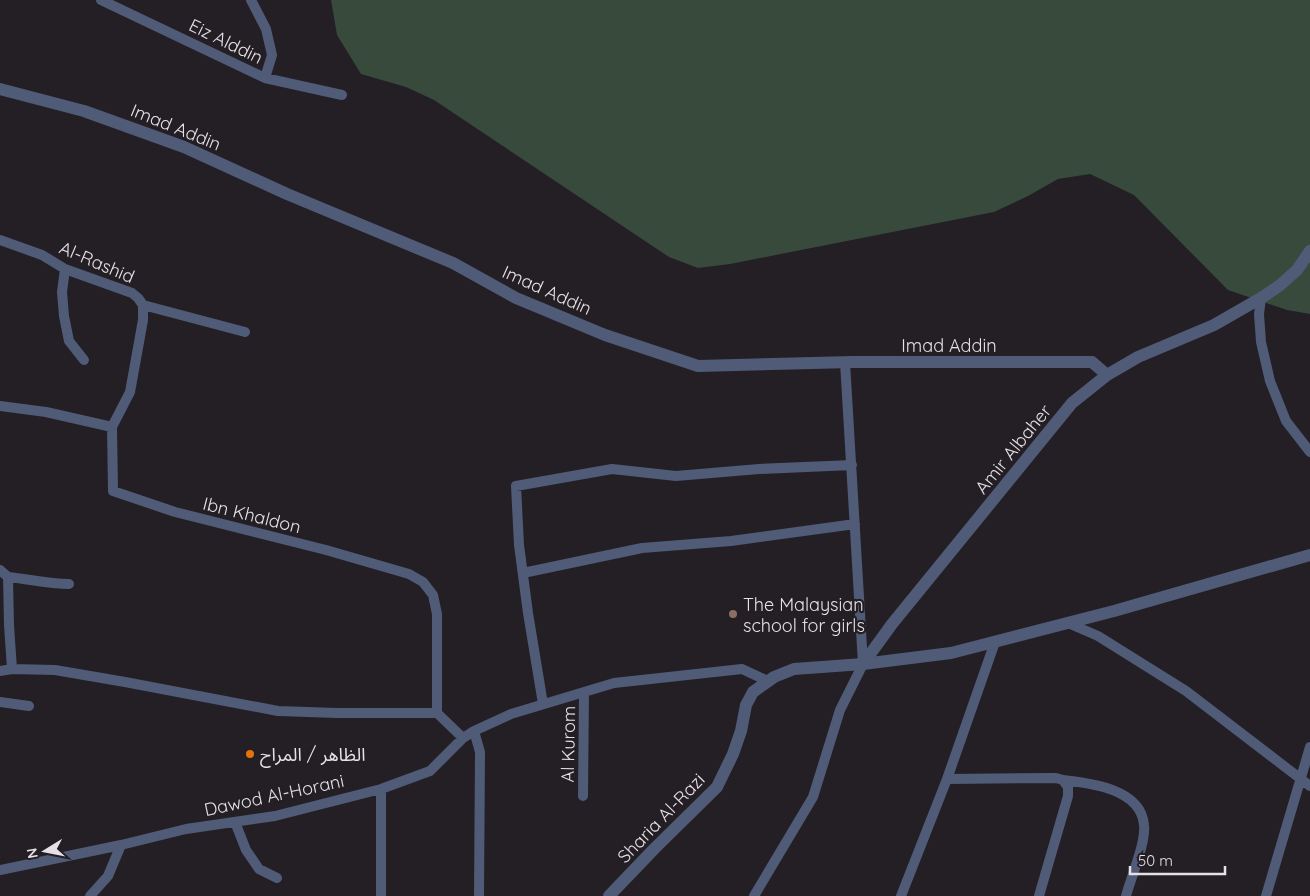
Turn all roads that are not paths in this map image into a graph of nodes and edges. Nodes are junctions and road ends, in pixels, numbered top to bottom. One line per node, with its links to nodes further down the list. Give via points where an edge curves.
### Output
1 (101, 0): 3 (street, Eiz Alddin)
2 (251, 0): 3 (street, via 266,29 272,55)
3 (265, 78): 5 (street, Eiz Alddin)
4 (0, 89): 13 (street, Imad Addin, via 84,111 184,147 453,263 516,298 605,335 698,366)
5 (342, 95)
6 (0, 240): 8 (street, Al-Rashid, via 42,255)
7 (1310, 251): 9 (street, Amir Albaher, via 1297,270)
8 (65, 269): 10 (street, Al-Rashid, via 129,291); 12 (street, via 62,292 69,341)
9 (1261, 298): 14 (street, Amir Albaher, via 1214,324 1138,357); 17 (street, via 1261,342 1270,381 1286,421)
10 (142, 305): 11 (street); 16 (street, Al-Rashid, via 143,320 130,392)
11 (245, 332)
12 (84, 360)
13 (845, 362): 14 (street, Imad Addin, via 1092,362); 18 (street)
14 (1107, 376): 27 (street, Amir Albaher, via 1072,403)
15 (0, 406): 16 (street, via 46,412)
16 (112, 427): 35 (street, Ibn Khaldon, via 113,491 175,512 409,574 423,582 433,595 437,614)
17 (1310, 452)
18 (852, 465): 19 (street); 22 (street, via 676,476 612,469 516,486)
19 (855, 524): 22 (street, via 731,541 642,548); 27 (street)
20 (1310, 554): 25 (street)
21 (0, 570): 23 (street)
22 (522, 573): 33 (street)
23 (8, 578): 24 (street); 28 (street)
24 (70, 584)
25 (1068, 623): 26 (street); 40 (street, via 1098,636 1186,692)
26 (995, 642): 27 (street, via 951,653); 39 (street)
27 (863, 664): 30 (street, via 802,668); 53 (street, via 840,710 813,797)
28 (12, 669): 29 (street); 35 (street, via 54,670 278,711)
29 (0, 672)
30 (768, 681): 31 (street, Dawod Al-Horani, via 742,669 614,683); 52 (street, Sharia Al-Razi, via 749,698 733,754 717,787)
31 (584, 692): 33 (street, Dawod Al-Horani); 44 (street, Al Kurom)
32 (0, 702): 34 (street)
33 (543, 704): 36 (street, Dawod Al-Horani)
34 (30, 706)
35 (437, 713): 37 (street)
36 (474, 731): 37 (street, Dawod Al-Horani); 51 (street, via 480,752)
37 (463, 738): 43 (street, Dawod Al-Horani, via 430,771)
38 (1310, 747): 40 (street)
39 (947, 778): 41 (street); 54 (street)
40 (1300, 779): 42 (street); 57 (street)
41 (1063, 780): 55 (street, via 1068,787 1068,796); 56 (street, via 1117,792 1137,804 1144,825)
42 (1310, 786)
43 (381, 789): 45 (street, Dawod Al-Horani, via 275,816); 50 (street)
44 (583, 796)
45 (235, 822): 46 (street, Dawod Al-Horani, via 186,829); 48 (street, via 246,850 259,869)
46 (121, 845): 47 (street, Dawod Al-Horani); 49 (street, via 108,876)
47 (0, 870)
48 (277, 878)
49 (90, 896)
50 (381, 896)
51 (480, 896)
52 (609, 896)
53 (754, 896)
54 (901, 896)
55 (1039, 896)
56 (1126, 896)
57 (1266, 896)

